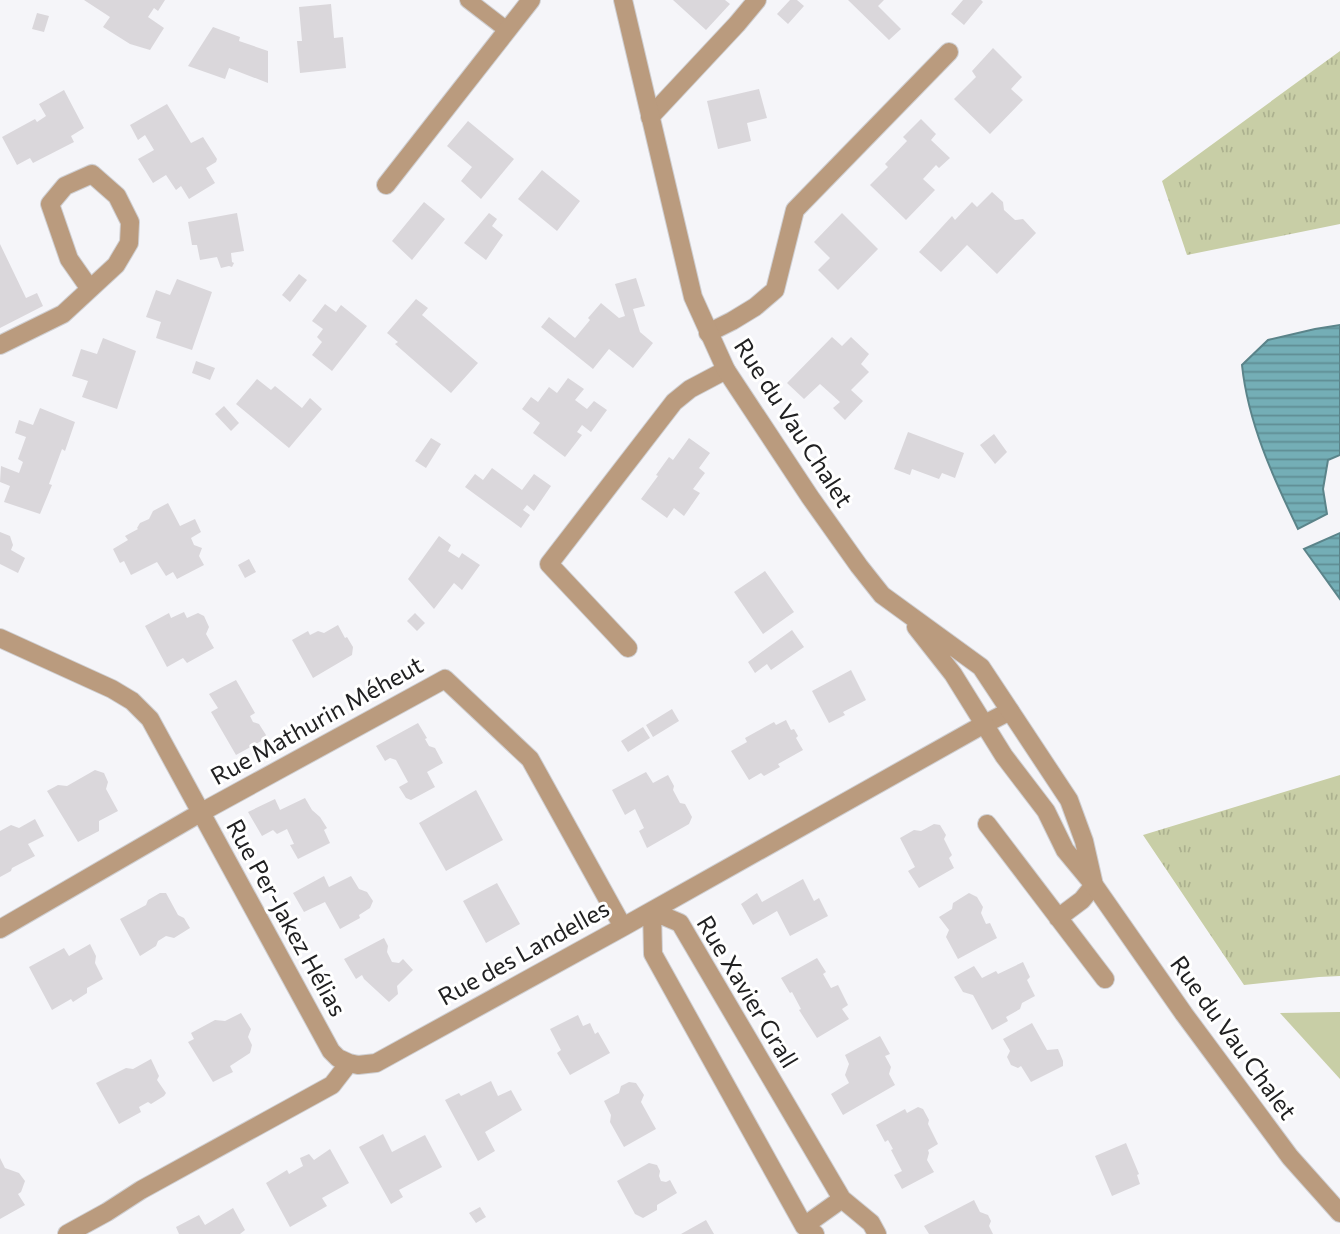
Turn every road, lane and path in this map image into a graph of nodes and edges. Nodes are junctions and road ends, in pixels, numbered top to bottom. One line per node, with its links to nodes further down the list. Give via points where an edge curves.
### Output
1 (468, 0): 5 (lane)
2 (531, 0): 5 (street)
3 (623, 0): 7 (street, Rue du Vau Chalet)
4 (757, 0): 7 (street)
5 (507, 30): 8 (street)
6 (949, 52): 10 (street, via 795,210 775,290 755,307)
7 (650, 117): 10 (street, Rue du Vau Chalet, via 693,297)
8 (386, 185)
9 (90, 289): 9 (street, via 116,265 130,232 117,196 92,174 65,186 50,204 69,259); 11 (street, via 63,314)
10 (708, 333): 12 (street, Rue du Vau Chalet)
11 (0, 345)
12 (726, 370): 13 (street, Rue du Vau Chalet, via 859,566 882,595); 15 (street, via 674,402 549,564)
13 (903, 611): 16 (street, Rue du Vau Chalet, via 981,667); 17 (street, Rue du Vau Chalet, via 953,674)
14 (0, 638): 18 (street, Rue Per-Jakez Hélias, via 132,701 150,719)
15 (628, 648)
16 (1010, 711): 17 (street, Rue des Landelles); 20 (street, Rue du Vau Chalet, via 1069,800)
17 (985, 725): 20 (street, Rue du Vau Chalet, via 1046,811 1065,850); 21 (street, Rue des Landelles)
18 (200, 813): 23 (street, Rue Mathurin Méheut, via 445,680 530,759); 24 (street); 26 (street, Rue Per-Jakez Hélias, via 331,1051)
19 (987, 824): 22 (street)
20 (1094, 885): 22 (street); 28 (street, Rue du Vau Chalet, via 1282,1147)
21 (652, 911): 23 (street, Rue des Landelles); 27 (street, Rue Xavier Grall, via 680,923); 29 (street, via 653,954)
22 (1058, 918): 25 (street)
23 (623, 927): 26 (street, Rue des Landelles, via 376,1063)
24 (0, 929)
25 (1105, 979)
26 (349, 1063): 30 (street, via 325,1089)
27 (842, 1199): 29 (street); 31 (street, Rue Xavier Grall, via 871,1223)
28 (1340, 1213)
29 (809, 1230)
30 (67, 1234)
31 (877, 1234)

